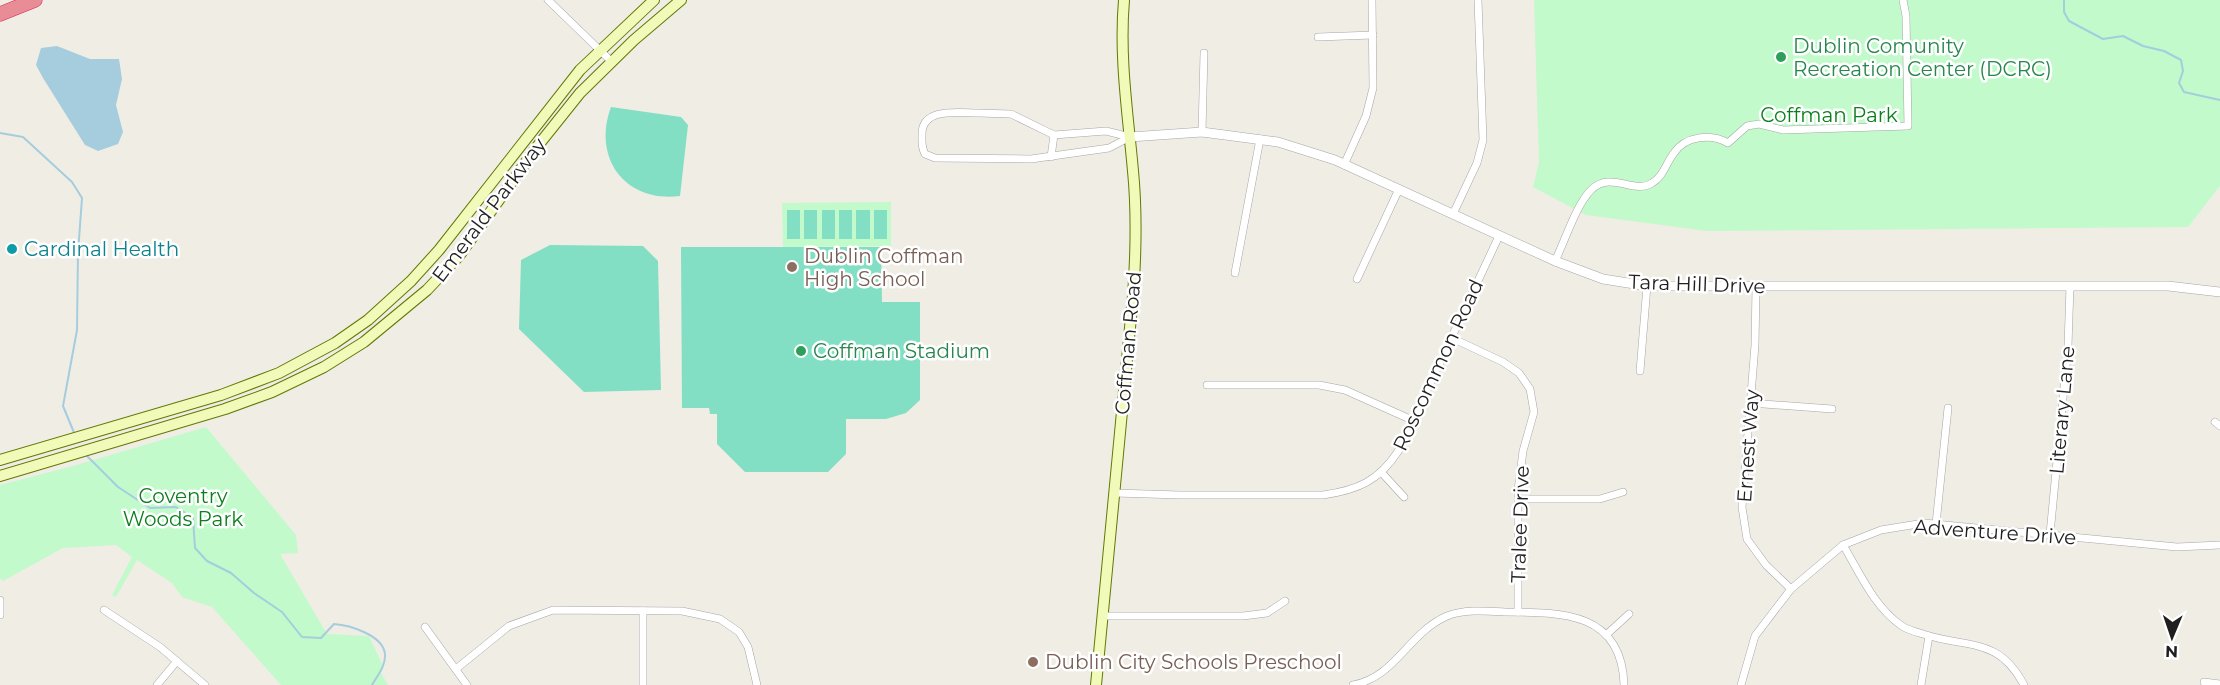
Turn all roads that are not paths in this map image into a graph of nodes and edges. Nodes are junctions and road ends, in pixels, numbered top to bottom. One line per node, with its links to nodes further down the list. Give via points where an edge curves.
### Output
1 (35, 0): 9 (highway)
2 (548, 0): 12 (street)
3 (654, 0): 12 (main road, Emerald Parkway)
4 (681, 0): 14 (main road, Emerald Parkway)
5 (1124, 0): 17 (main road, Coffman Road, via 1122,60)
6 (1372, 0): 10 (street)
7 (1478, 0): 22 (street, via 1482,140 1477,163)
8 (1903, 0): 24 (street, via 1908,126 1783,130 1758,124 1747,126 1728,143 1697,138 1680,146 1654,182 1646,186 1601,184 1588,193)
9 (0, 14)
10 (1372, 35): 11 (street); 20 (street, via 1374,73 1370,102)
11 (1318, 37)
12 (599, 50): 14 (street); 38 (main road, Emerald Parkway, via 439,250 368,320 322,352 221,395)
13 (1203, 53): 15 (street)
14 (612, 62): 40 (main road, Emerald Parkway, via 543,138 459,256 427,290 364,342 272,392)
15 (1202, 132): 17 (street, Tara Hill Drive); 18 (street, Tara Hill Drive)
16 (1054, 135): 17 (street, via 1106,131); 19 (street); 19 (street, via 1017,115 1005,113 936,114 922,127 923,151 932,158)
17 (1130, 136): 19 (street, via 1109,148); 42 (main road, Coffman Road, via 1136,242)
18 (1260, 139): 20 (street, Tara Hill Drive); 25 (street)
19 (1051, 157)
20 (1344, 165): 21 (street, Tara Hill Drive)
21 (1399, 189): 22 (street, Tara Hill Drive); 26 (street)
22 (1453, 214): 23 (street, Tara Hill Drive)
23 (1499, 236): 24 (street, Tara Hill Drive); 31 (street, Roscommon Road)
24 (1555, 261): 27 (street, Tara Hill Drive, via 1603,279)
25 (1235, 273)
26 (1357, 279)
27 (1647, 286): 29 (street, Tara Hill Drive); 32 (street)
28 (2070, 286): 29 (street, Tara Hill Drive); 30 (street, Tara Hill Drive, via 2168,286); 46 (street, Literary Lane)
29 (1756, 287): 34 (street, Ernest Way)
30 (2220, 292)
31 (1452, 338): 37 (street, Roscommon Road); 44 (street, Tralee Drive, via 1503,362 1519,373 1530,389 1534,412 1523,451)
32 (1640, 371)
33 (1207, 385): 37 (street, via 1319,385 1345,390)
34 (1751, 403): 36 (street); 49 (street, Ernest Way, via 1742,507 1747,538 1766,565)
35 (1948, 408): 45 (street)
36 (1832, 409)
37 (1413, 420): 39 (street, Roscommon Road, via 1399,450)
38 (0, 460)
39 (1382, 473): 42 (street, Roscommon Road, via 1361,486 1323,495); 43 (street)
40 (0, 476)
41 (1623, 492): 44 (street, via 1599,499)
42 (1115, 493): 57 (main road, Coffman Road)
43 (1404, 497)
44 (1518, 499): 54 (street, Tralee Drive)
45 (1936, 524): 46 (street, Adventure Drive); 47 (street, Adventure Drive, via 1881,530)
46 (2050, 534): 48 (street, Adventure Drive, via 2176,547)
47 (1843, 545): 49 (street, Adventure Drive); 60 (street, via 1883,611 1904,628)
48 (2220, 545)
49 (1791, 589): 74 (street, Adventure Drive, via 1755,636)
50 (0, 600): 55 (street)
51 (1285, 601): 57 (street, via 1267,613 1243,616)
52 (104, 610): 61 (street)
53 (643, 611): 62 (street, via 553,610 509,626); 69 (street); 70 (street, via 682,611 720,619 739,632 748,647)
54 (1518, 612): 59 (street, via 1578,617); 64 (street, via 1449,615 1424,629)
55 (0, 615)
56 (1629, 615): 59 (street)
57 (1102, 616): 71 (main road, Coffman Road)
58 (425, 627): 62 (street)
59 (1606, 635): 73 (street, via 1617,653)
60 (1929, 636): 75 (street); 76 (street, via 1989,648 2015,667)
61 (177, 661): 66 (street); 67 (street)
62 (456, 669): 68 (street)
63 (2204, 682): 65 (street)
64 (1370, 684): 72 (street)
65 (2220, 684)
66 (157, 685)
67 (205, 685)
68 (466, 685)
69 (643, 685)
70 (757, 685)
71 (1096, 685)
72 (1353, 685)
73 (1624, 685)
74 (1741, 685)
75 (1921, 685)
76 (2024, 685)

